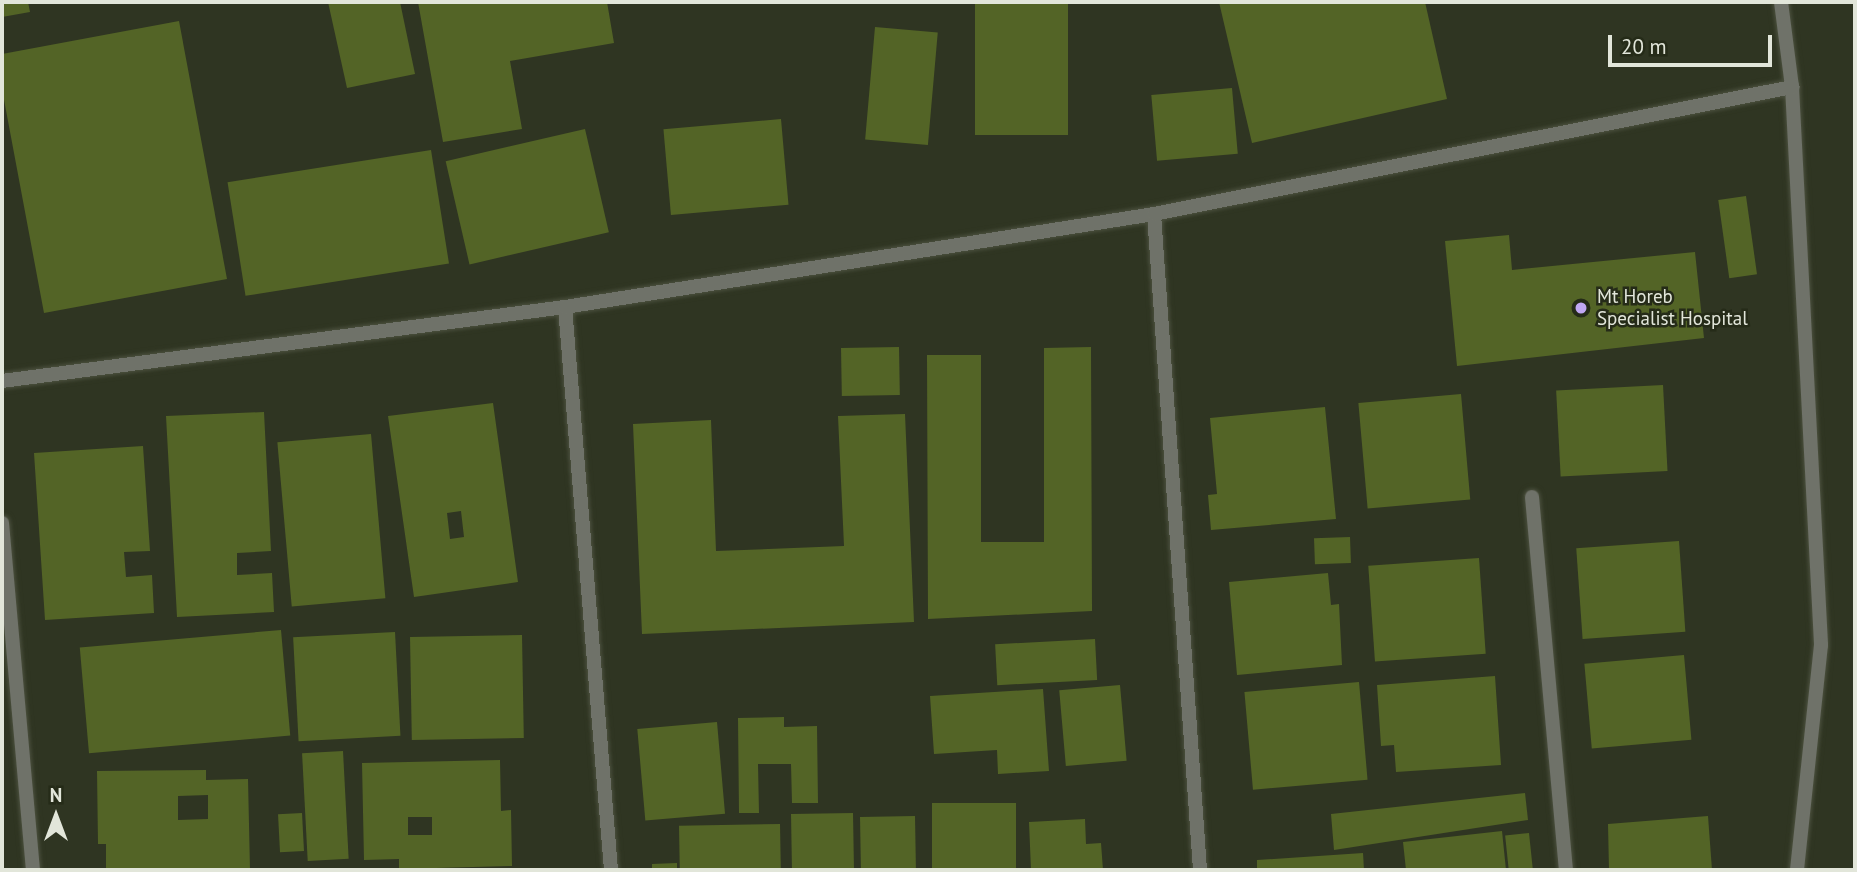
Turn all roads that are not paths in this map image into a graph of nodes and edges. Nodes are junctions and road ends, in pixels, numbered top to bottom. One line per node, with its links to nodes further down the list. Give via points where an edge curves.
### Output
1 (1781, 2): 2 (street)
2 (1792, 87): 3 (street); 12 (street, via 1821,645)
3 (1154, 214): 4 (street); 10 (street)
4 (565, 307): 5 (street); 9 (street)
5 (2, 381)
6 (1532, 497): 11 (street)
7 (2, 523): 8 (street)
8 (33, 870)
9 (611, 870)
10 (1200, 870)
11 (1566, 870)
12 (1797, 870)

